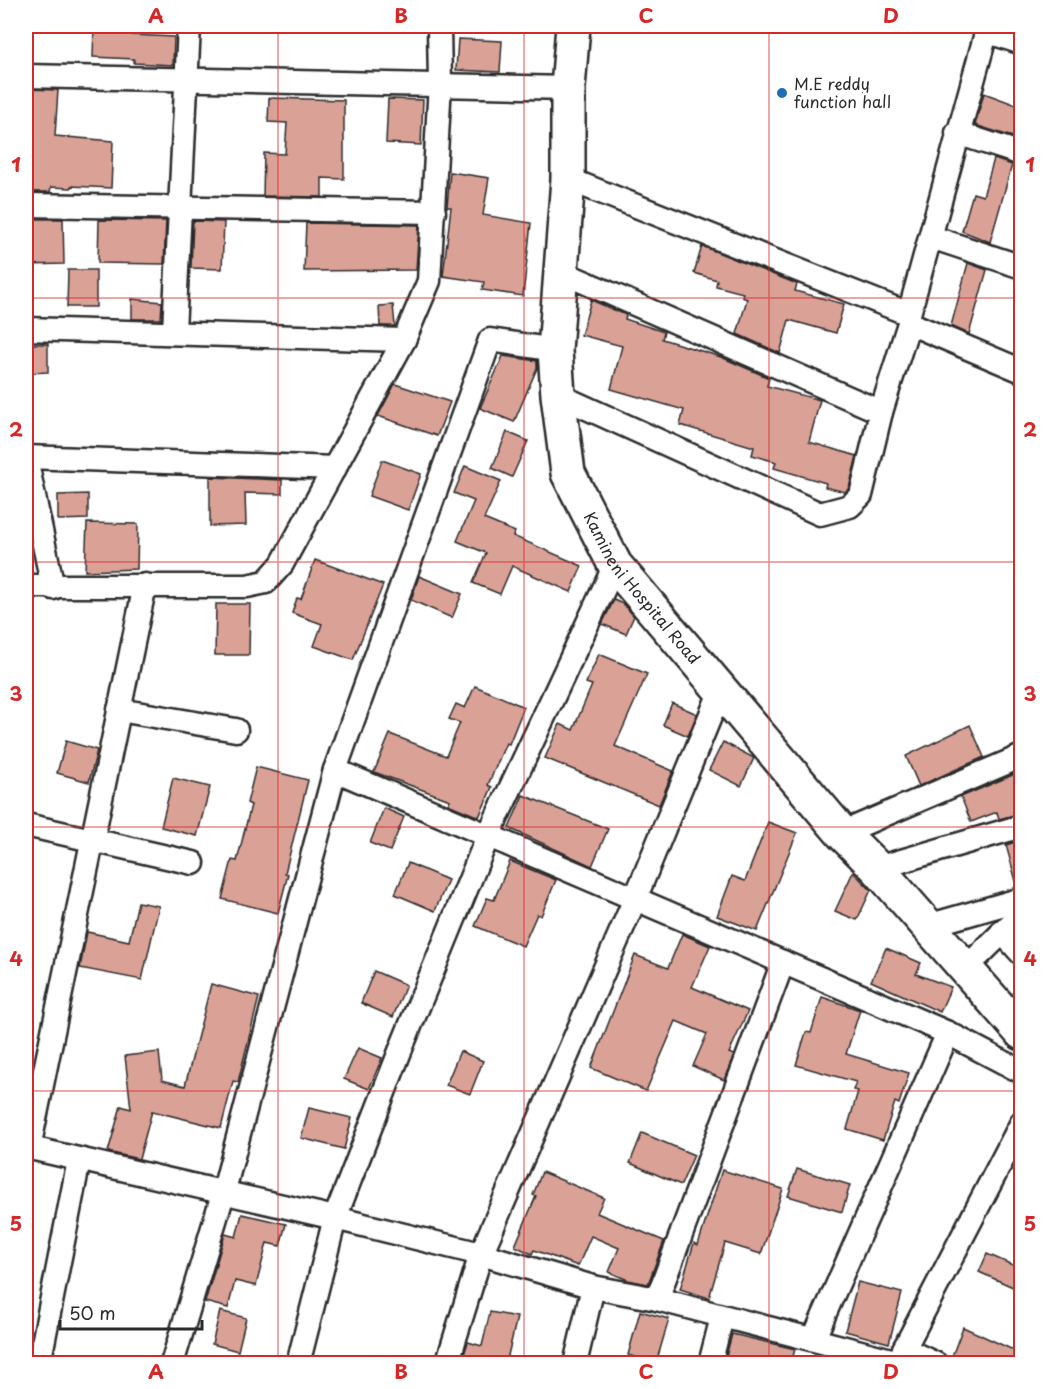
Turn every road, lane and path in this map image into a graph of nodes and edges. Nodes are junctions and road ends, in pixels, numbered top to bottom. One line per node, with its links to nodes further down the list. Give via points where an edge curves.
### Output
1 (189, 26): 7 (street)
2 (439, 26): 8 (street)
3 (573, 26): 9 (street, Kamineni Hospital Road)
4 (987, 28): 5 (street); 10 (street)
5 (1022, 43)
6 (26, 76): 7 (street)
7 (186, 81): 8 (street); 14 (street)
8 (440, 83): 9 (street); 15 (street)
9 (568, 88): 12 (street, Kamineni Hospital Road)
10 (957, 133): 11 (street); 16 (street)
11 (1022, 154)
12 (568, 179): 18 (street, Kamineni Hospital Road); 19 (street)
13 (26, 205): 14 (street)
14 (180, 207): 15 (street); 21 (street)
15 (434, 212): 22 (street, via 429,281)
16 (931, 237): 17 (street); 19 (street)
17 (1022, 267)
18 (559, 271): 23 (street, Kamineni Hospital Road); 26 (street)
19 (909, 319): 24 (street); 26 (street)
20 (26, 329): 21 (street)
21 (174, 331): 22 (street)
22 (404, 340): 28 (street)
23 (555, 350): 25 (street, Kamineni Hospital Road); 37 (street, via 490,340)
24 (1022, 371)
25 (558, 395): 26 (street, via 820,514 850,506 861,495); 29 (street, Kamineni Hospital Road, via 568,473)
26 (881, 412)
27 (26, 457): 28 (street); 32 (street)
28 (335, 468): 30 (street, via 282,564 266,582 247,586)
29 (615, 565): 33 (street, Kamineni Hospital Road); 41 (street)
30 (145, 585): 32 (street); 34 (street)
31 (26, 586): 32 (street)
32 (53, 588)
33 (721, 690): 40 (street, Kamineni Hospital Road); 45 (street)
34 (119, 710): 35 (street); 42 (street)
35 (236, 730)
36 (1022, 756): 40 (street)
37 (335, 770): 41 (street); 59 (street)
38 (26, 825): 42 (street)
39 (1022, 826): 44 (street)
40 (842, 833): 44 (street, Kamineni Hospital Road)
41 (488, 836): 45 (street); 60 (street)
42 (93, 839): 43 (street); 57 (street)
43 (193, 863)
44 (877, 868): 48 (street, Kamineni Hospital Road)
45 (635, 899): 51 (street); 61 (street)
46 (1022, 899): 48 (street)
47 (1022, 913): 49 (street)
48 (927, 926): 52 (street, Kamineni Hospital Road)
49 (1002, 932): 50 (street); 52 (street)
50 (1022, 954)
51 (783, 962): 54 (street); 63 (street)
52 (964, 969): 53 (street, Kamineni Hospital Road)
53 (1020, 1030)
54 (948, 1033): 55 (street); 65 (street)
55 (1022, 1072)
56 (1022, 1122): 66 (street)
57 (27, 1147): 58 (street)
58 (79, 1160): 59 (street); 67 (street)
59 (223, 1194): 60 (street); 68 (street)
60 (335, 1218): 61 (street); 69 (street)
61 (481, 1254): 62 (street); 70 (street)
62 (593, 1287): 63 (street); 71 (street)
63 (657, 1299): 64 (street)
64 (722, 1317): 65 (street); 72 (street)
65 (814, 1338): 66 (street)
66 (901, 1358): 73 (street)
67 (39, 1364)
68 (172, 1364)
69 (298, 1364)
70 (447, 1364)
71 (575, 1364)
72 (710, 1364)
73 (936, 1364)

